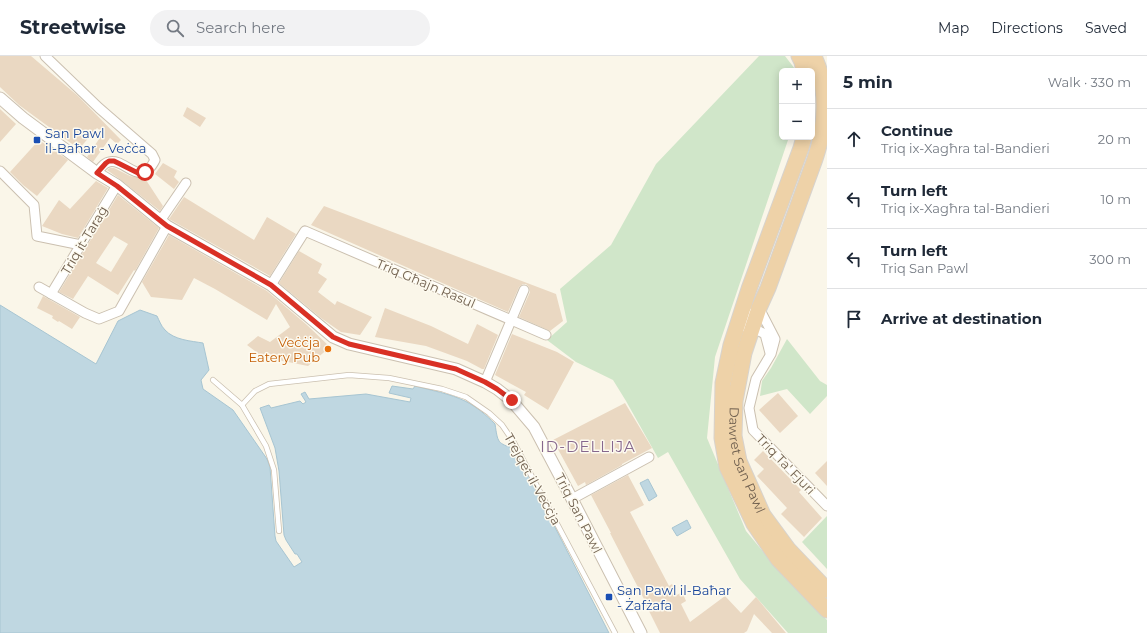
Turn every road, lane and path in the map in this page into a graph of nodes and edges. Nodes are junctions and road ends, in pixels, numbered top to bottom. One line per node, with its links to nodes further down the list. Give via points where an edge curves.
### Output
1 (45, 56): 8 (street, via 152,154 155,160 151,168 145,172 138,173 109,161)
2 (799, 56): 4 (highway)
3 (814, 56): 17 (highway, Dawret San Pawl, via 820,72 824,102 820,144)
4 (803, 68)
5 (0, 98): 8 (street, Triq San Pawl)
6 (803, 140): 21 (highway, Dawret San Pawl, via 749,289)
7 (0, 171): 12 (street, via 34,205 37,236)
8 (97, 173): 10 (street, Triq San Pawl)
9 (186, 183): 11 (street)
10 (117, 186): 11 (street, Triq San Pawl); 12 (street, Triq it-Taraġ)
11 (164, 223): 13 (street, Triq San Pawl); 16 (street, via 119,311 99,319)
12 (81, 245): 16 (street, Triq it-Taraġ)
13 (271, 285): 18 (street, Triq Għajn Rasul, via 305,231); 24 (street, Triq San Pawl, via 333,337 349,344 456,369)
14 (39, 287): 16 (street)
15 (524, 290): 18 (street)
16 (51, 294)
17 (759, 308): 20 (highway, Dawret San Pawl); 21 (street, Dawret San Pawl, via 747,317); 22 (street, Triq Ta' Fjuri, via 775,339)
18 (512, 320): 19 (street, Triq Għajn Rasul); 24 (street)
19 (546, 335)
20 (750, 335): 22 (street, via 757,330 765,334); 30 (highway, Dawret San Pawl, via 735,401 734,436 739,461 763,515 788,549)
21 (732, 345): 31 (highway, Dawret San Pawl, via 723,383 722,406 722,438 727,467 754,524 778,559)
22 (771, 354): 28 (street, Triq Ta' Fjuri, via 756,379 749,408 753,430)
23 (213, 380): 25 (lane)
24 (485, 382): 27 (street, Triq San Pawl, via 512,400 534,427)
25 (242, 404): 29 (lane, via 271,458); 32 (lane, Trejqet il-Veċċja, via 255,391 269,384 349,375 389,378 442,389 466,397 490,413 514,441)
26 (649, 457): 27 (street)
27 (572, 499): 33 (street, Triq San Pawl)
28 (827, 506)
29 (279, 531)
30 (827, 590)
31 (827, 610)
32 (615, 633)
33 (641, 633)

